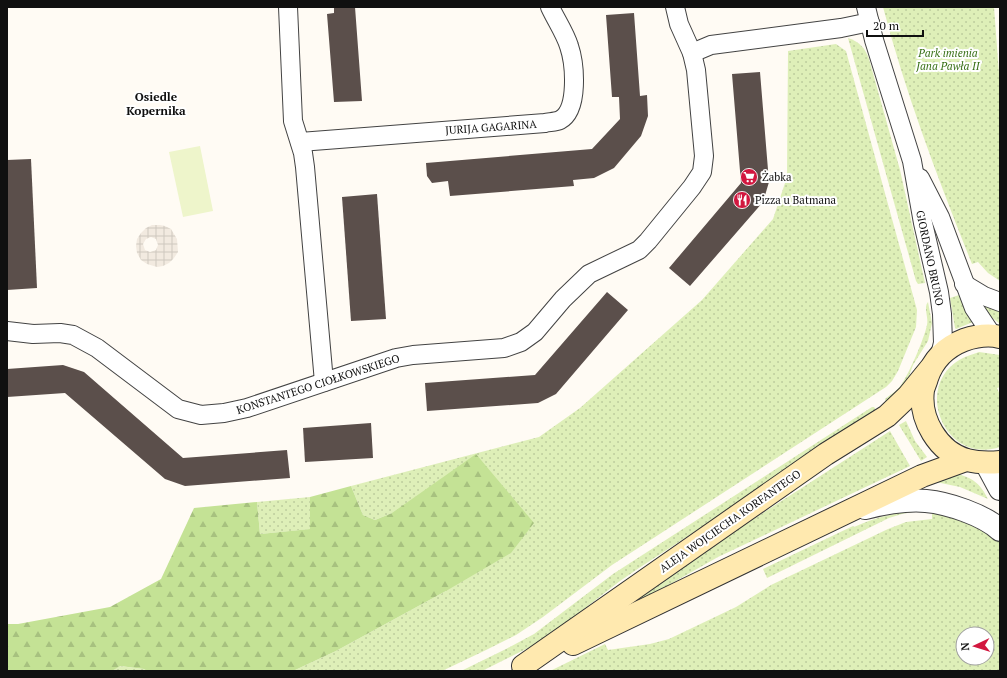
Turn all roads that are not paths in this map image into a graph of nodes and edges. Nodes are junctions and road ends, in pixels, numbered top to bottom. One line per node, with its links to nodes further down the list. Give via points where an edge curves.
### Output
1 (288, 7): 6 (street, via 293,121)
2 (550, 7): 6 (street, JURIJA GAGARINA, via 569,46 573,67 573,94 569,111 560,120)
3 (675, 7): 5 (street, via 679,24)
4 (868, 15): 5 (street, via 841,28 711,45); 7 (street, GIORDANO BRUNO)
5 (692, 54): 13 (street, KONSTANTEGO CIOŁKOWSKIEGO, via 696,70 704,156 702,172 639,250 589,274 535,332 521,342 504,348 396,358)
6 (300, 142): 13 (street, via 309,199)
7 (912, 162): 8 (street, GIORDANO BRUNO, via 940,217); 12 (street, GIORDANO BRUNO, via 942,314 943,343)
8 (964, 284): 9 (street); 11 (street, GIORDANO BRUNO, via 974,308)
9 (1000, 302)
10 (7, 330): 13 (street, KONSTANTEGO CIOŁKOWSKIEGO, via 73,336 97,348 178,408 201,415 247,408)
11 (996, 336): 12 (main road, ALEJA WOJCIECHA KORFANTEGO, via 973,337 955,343)
12 (935, 362): 14 (main road, via 923,390 924,412 932,433 946,449); 18 (main road, ALEJA WOJCIECHA KORFANTEGO, via 908,396 887,416 826,454)
13 (324, 382)
14 (984, 462): 15 (street); 16 (main road, ALEJA WOJCIECHA KORFANTEGO, via 922,476)
15 (1000, 489)
16 (851, 510): 17 (street, via 893,502 926,501 965,510 994,524); 18 (main road, ALEJA WOJCIECHA KORFANTEGO)
17 (1000, 530)
18 (518, 669)

